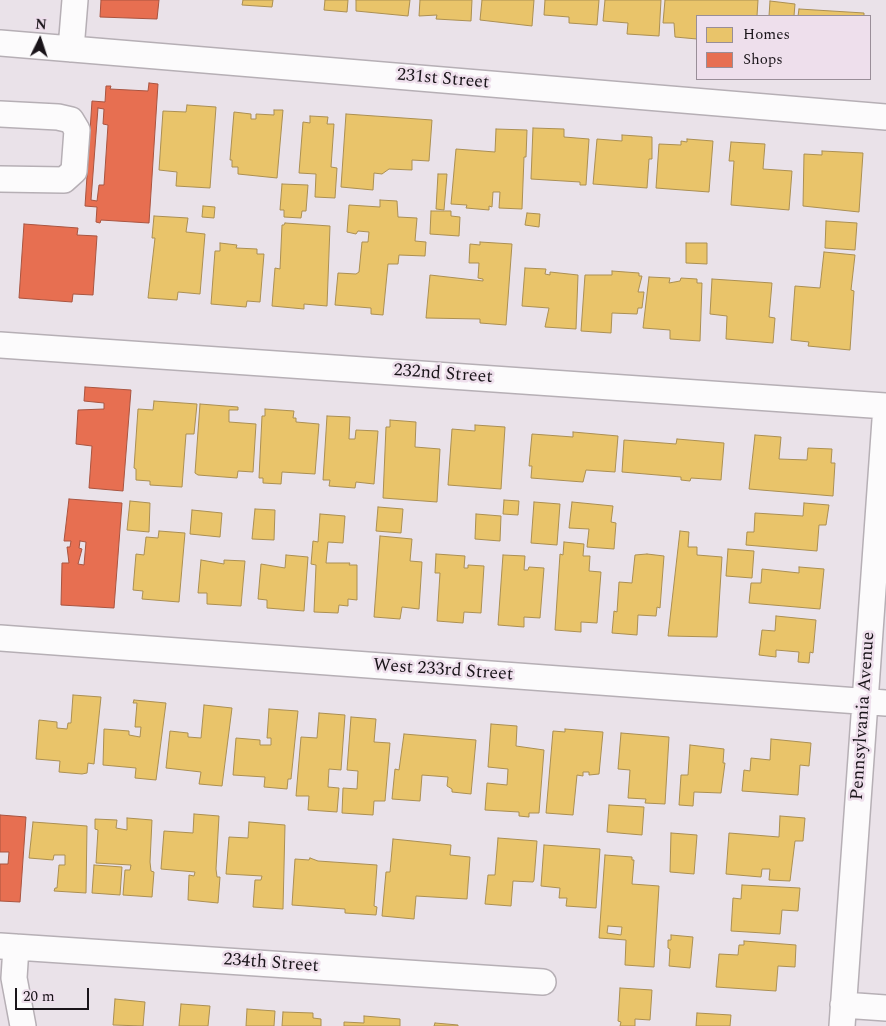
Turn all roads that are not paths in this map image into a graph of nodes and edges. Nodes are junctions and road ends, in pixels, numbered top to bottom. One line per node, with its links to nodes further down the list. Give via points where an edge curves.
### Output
1 (75, 0): 3 (street)
2 (0, 44): 3 (street, 231st Street)
3 (72, 49): 5 (street, 231st Street)
4 (0, 114): 6 (street, via 58,117 71,120 76,130 74,171 64,180)
5 (886, 117)
6 (0, 179)
7 (0, 344): 8 (street, 232nd Street)
8 (886, 406): 10 (street, Pennsylvania Avenue)
9 (0, 638): 10 (street, West 233rd Street)
10 (875, 702): 14 (street, Pennsylvania Avenue)
11 (8, 947): 12 (street, 234th Street); 15 (street)
12 (543, 982)
13 (886, 1008): 14 (street)
14 (842, 1015)
15 (23, 1026)

